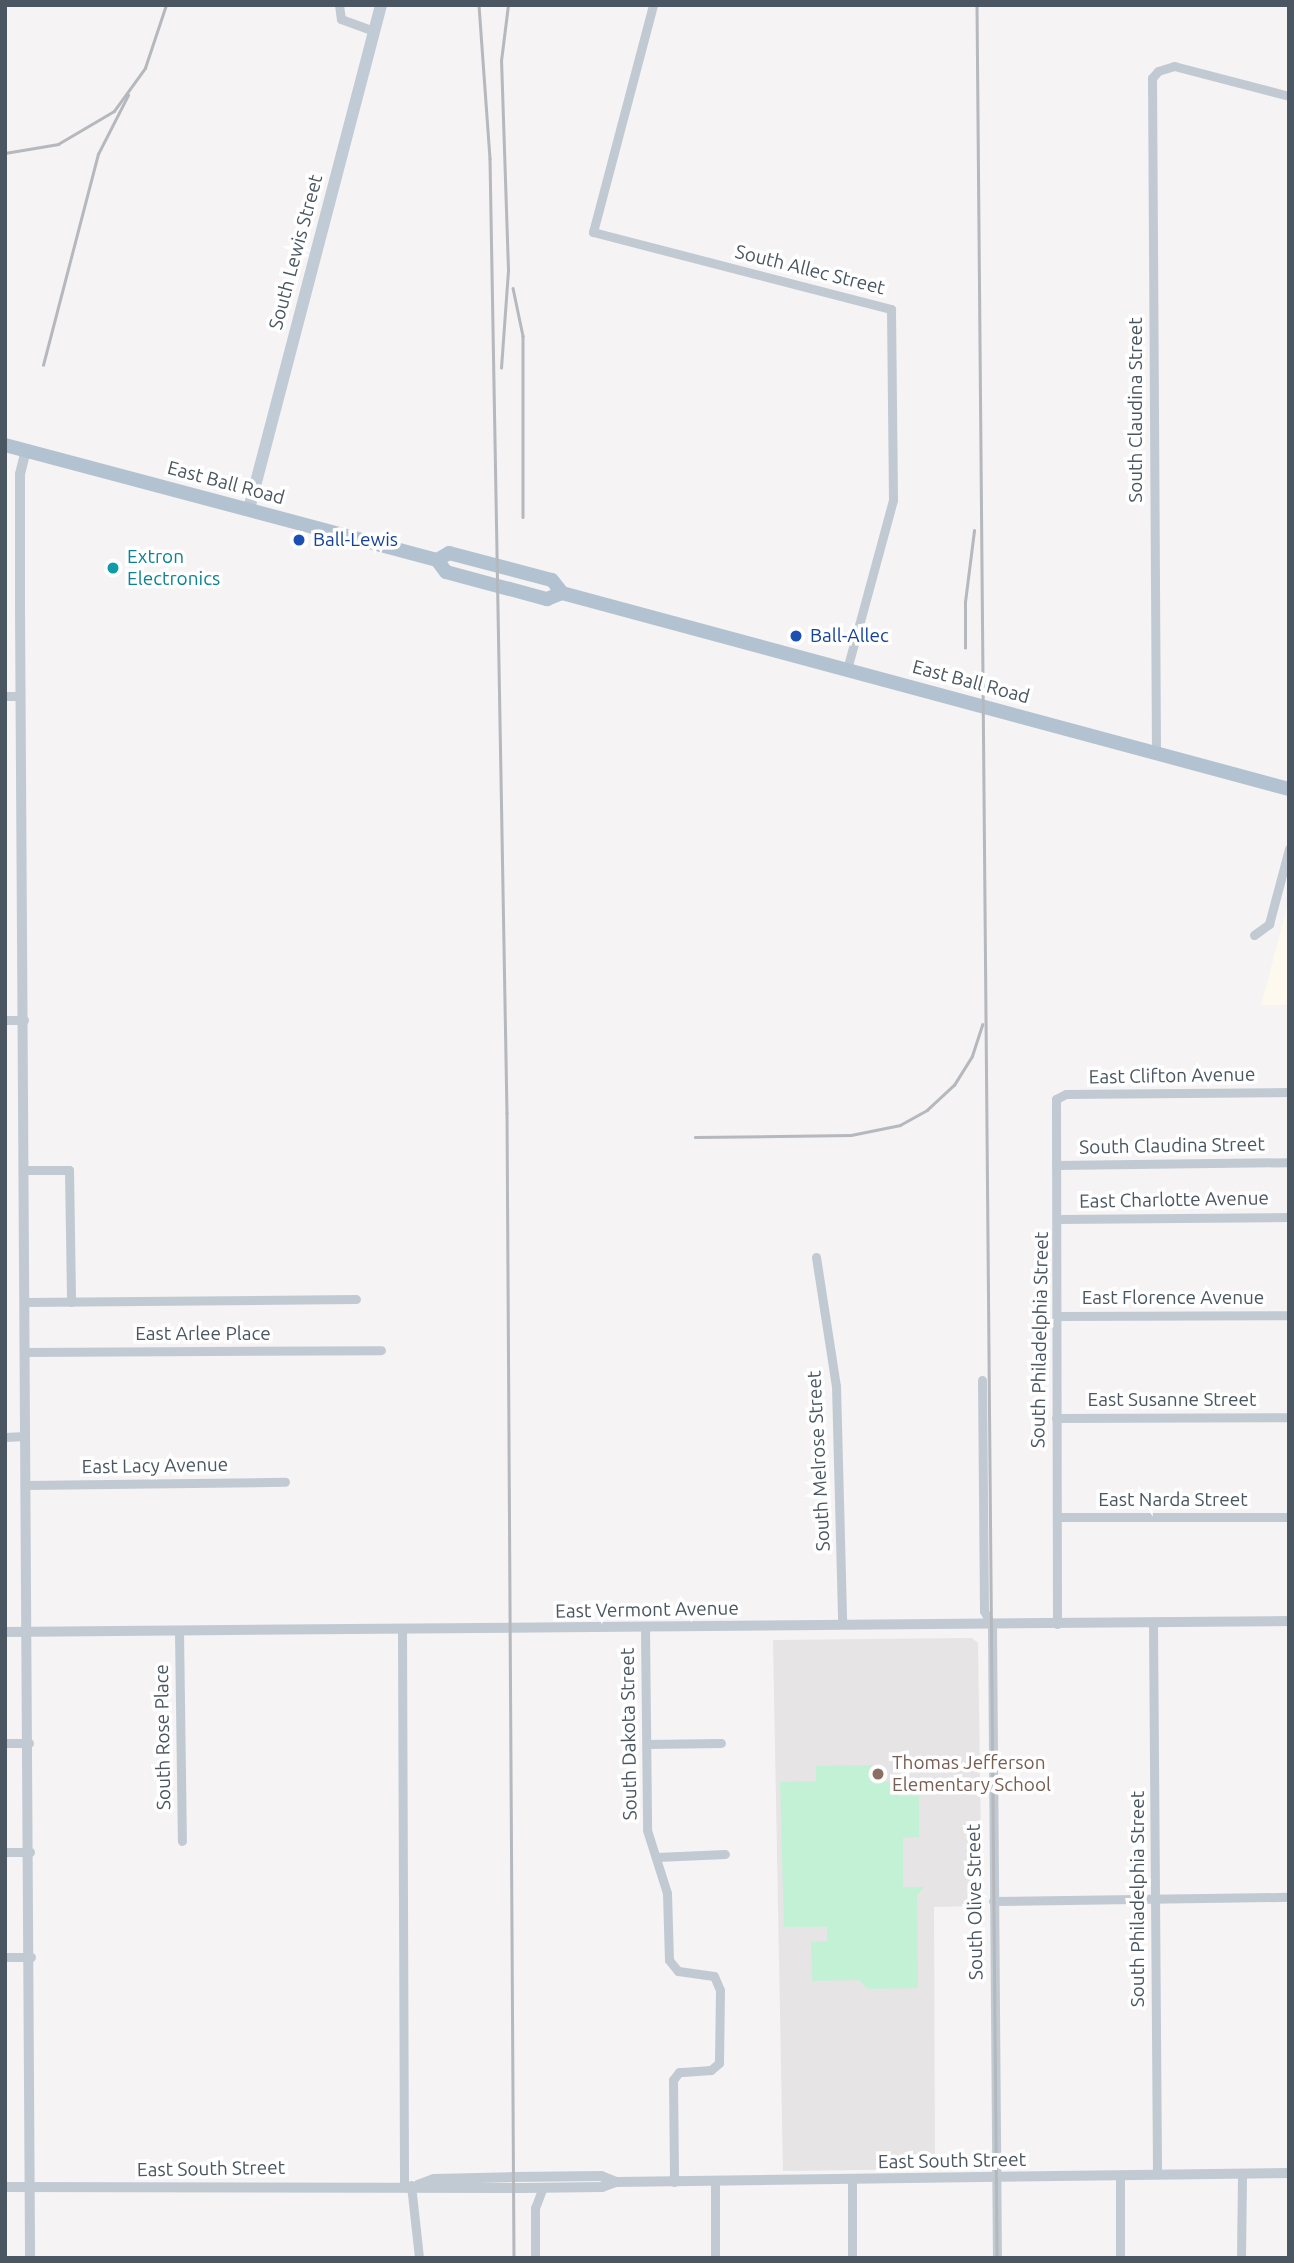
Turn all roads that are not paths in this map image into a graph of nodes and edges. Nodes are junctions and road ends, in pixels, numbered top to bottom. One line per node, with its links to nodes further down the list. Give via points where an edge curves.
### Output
1 (339, 5): 4 (street, via 341,19)
2 (381, 5): 4 (main road, South Lewis Street)
3 (653, 5): 9 (street, South Allec Street, via 593,232 891,309 893,500)
4 (374, 31): 8 (main road, South Lewis Street)
5 (1289, 96): 12 (street, South Claudina Street, via 1174,66 1158,71 1151,89)
6 (5, 444): 7 (main road, East Ball Road)
7 (26, 450): 8 (main road, East Ball Road); 11 (street, via 20,474)
8 (249, 509): 9 (main road, East Ball Road, via 437,559 446,572 468,578 547,599 562,593)
9 (847, 669): 12 (main road, East Ball Road)
10 (5, 696): 11 (street)
11 (20, 696): 17 (street)
12 (1156, 751): 13 (main road, East Ball Road)
13 (1289, 789)
14 (1289, 849): 15 (street, via 1269,924)
15 (1254, 935)
16 (5, 1020): 17 (street)
17 (24, 1020): 22 (street)
18 (1289, 1092): 19 (street, East Clifton Avenue, via 1066,1094)
19 (1056, 1099): 21 (street, South Philadelphia Street)
20 (1289, 1162): 21 (street, South Claudina Street)
21 (1056, 1165): 24 (street, South Philadelphia Street)
22 (24, 1170): 27 (street); 28 (street, via 69,1170)
23 (1289, 1216): 24 (street, East Charlotte Avenue)
24 (1059, 1219): 30 (street, South Philadelphia Street)
25 (816, 1257): 43 (street, South Melrose Street, via 836,1386)
26 (356, 1299): 28 (street)
27 (25, 1302): 28 (street); 32 (street)
28 (71, 1302)
29 (1289, 1315): 30 (street, East Florence Avenue)
30 (1058, 1316): 34 (street, South Philadelphia Street)
31 (381, 1350): 32 (street, East Arlee Place)
32 (25, 1352): 36 (street)
33 (982, 1380): 46 (street, South Olive Street, via 985,1611)
34 (1056, 1418): 35 (street, East Susanne Street); 40 (street, South Philadelphia Street)
35 (1289, 1418)
36 (25, 1436): 37 (street); 39 (street)
37 (5, 1437)
38 (285, 1482): 39 (street, East Lacy Avenue)
39 (25, 1485): 50 (street)
40 (1057, 1517): 41 (street, East Narda Street); 44 (street, South Philadelphia Street)
41 (1289, 1517)
42 (1289, 1620): 45 (street, East Vermont Avenue)
43 (842, 1623): 46 (street, East Vermont Avenue); 47 (street, East Vermont Avenue)
44 (1057, 1624): 45 (street, East Vermont Avenue); 46 (street, East Vermont Avenue)
45 (1153, 1624): 62 (street, South Philadelphia Street)
46 (992, 1626): 63 (street, South Olive Street)
47 (645, 1628): 48 (street, East Vermont Avenue); 55 (street, South Dakota Street)
48 (402, 1630): 51 (street, East Vermont Avenue); 75 (street)
49 (5, 1632): 50 (street, East Vermont Avenue)
50 (28, 1632): 51 (street, East Vermont Avenue); 53 (street)
51 (178, 1632): 56 (street, South Rose Place)
52 (5, 1743): 53 (street)
53 (29, 1743): 58 (street)
54 (721, 1743): 55 (street)
55 (647, 1744): 60 (street, South Dakota Street, via 648,1830)
56 (182, 1841)
57 (5, 1852): 58 (street)
58 (30, 1852): 64 (street)
59 (725, 1854): 60 (street)
60 (657, 1857): 73 (street, South Dakota Street, via 668,1901 670,1960 683,1972 714,1976 720,1990 719,2063 711,2070 679,2072 673,2080)
61 (1289, 1897): 62 (street)
62 (1156, 1898): 63 (street); 67 (street, South Philadelphia Street)
63 (993, 1901): 70 (street, South Olive Street)
64 (31, 1956): 65 (street); 78 (street)
65 (5, 1957)
66 (1289, 2173): 68 (street, East South Street)
67 (1157, 2174): 68 (street, East South Street); 69 (street, East South Street)
68 (1242, 2174): 86 (street)
69 (1120, 2176): 70 (street, East South Street); 85 (street)
70 (997, 2179): 71 (street, East South Street); 84 (street, South Olive Street)
71 (852, 2180): 74 (street, East South Street); 83 (street)
72 (616, 2182): 73 (street, East South Street); 75 (street, East South Street, via 601,2176 514,2177 434,2179); 77 (street, East South Street, via 602,2187)
73 (674, 2182): 74 (street, East South Street)
74 (715, 2182): 82 (street)
75 (411, 2185): 77 (street, East South Street); 78 (street, East South Street); 80 (street)
76 (5, 2187): 78 (street, East South Street)
77 (543, 2187): 81 (street, via 535,2208)
78 (29, 2188): 79 (street)
79 (30, 2258)
80 (419, 2258)
81 (535, 2258)
82 (715, 2258)
83 (852, 2258)
84 (997, 2258)
85 (1120, 2258)
86 (1241, 2258)

